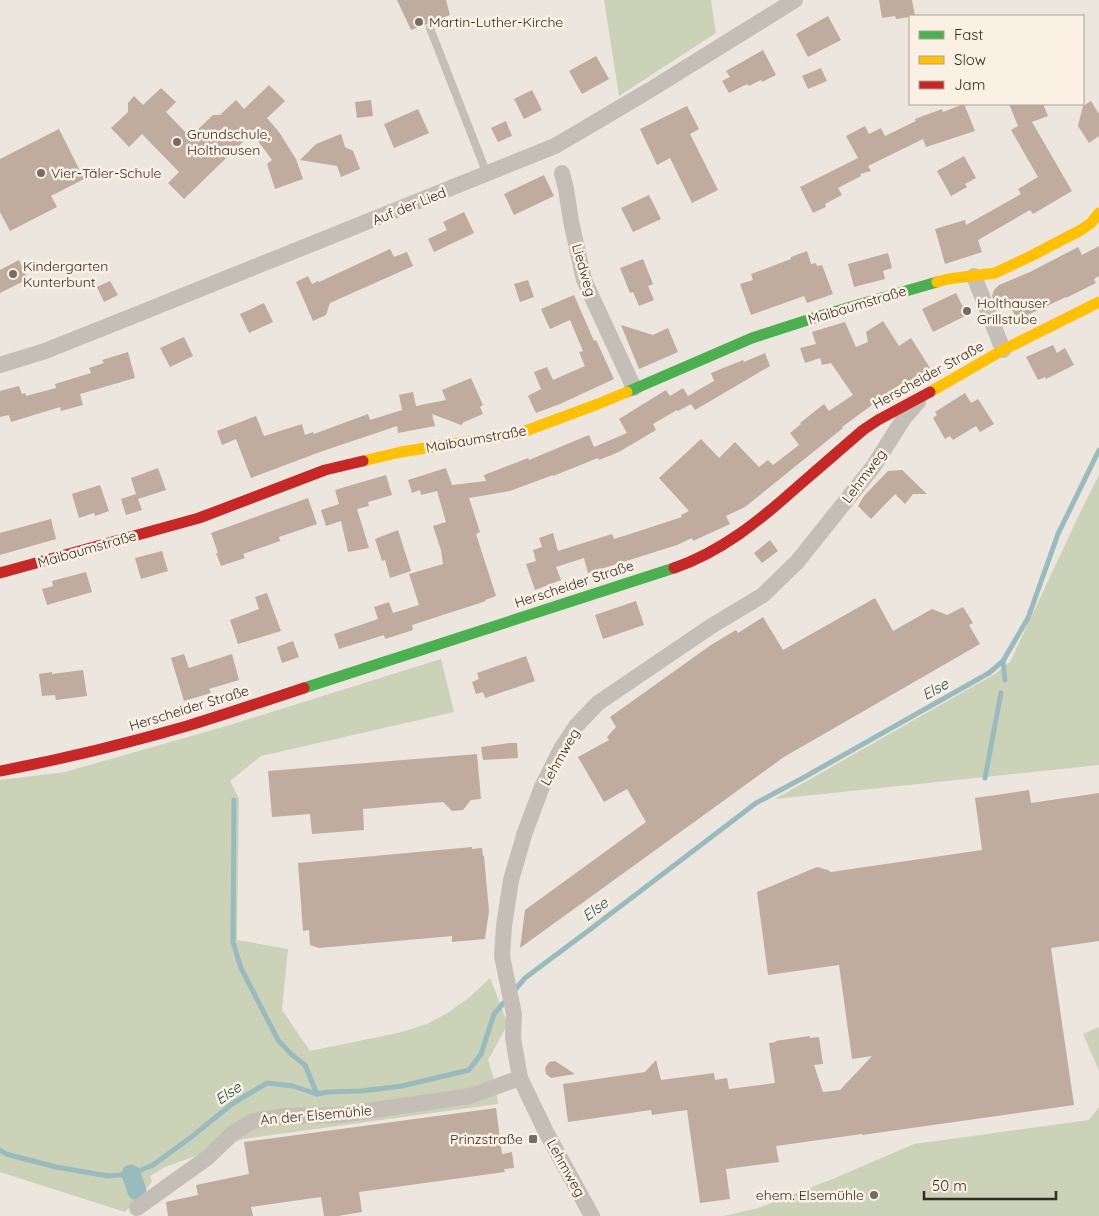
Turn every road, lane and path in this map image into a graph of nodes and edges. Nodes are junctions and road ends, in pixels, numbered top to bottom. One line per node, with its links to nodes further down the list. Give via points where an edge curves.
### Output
1 (795, 0): 3 (street, Auf der Lied, via 554,146)
2 (430, 28): 3 (lane)
3 (486, 174): 9 (street, Auf der Lied, via 45,351)
4 (562, 174): 10 (street, Liedweg, via 584,280)
5 (1099, 213): 6 (main road, Maibaumstraße, via 1081,230 1031,256 995,273)
6 (974, 276): 8 (street); 10 (main road, Maibaumstraße, via 905,290 752,338)
7 (1099, 302): 8 (main road, Herscheider Straße)
8 (1003, 350): 11 (main road, Herscheider Straße)
9 (0, 365)
10 (634, 388): 12 (main road, Maibaumstraße, via 520,433 401,452 325,470 198,518)
11 (922, 396): 13 (main road, Herscheider Straße, via 863,430 742,533 713,552 682,565 187,726 107,748); 14 (street, Lehmweg, via 873,467 797,562 763,595 598,703 576,726 561,749 525,832 511,880 504,926 502,956 514,1014 512,1038)
12 (0, 573)
13 (0, 771)
14 (520, 1078): 15 (street, An der Elsemühle, via 470,1096 340,1115 285,1116 253,1121); 16 (street, Lehmweg)
15 (137, 1208)
16 (592, 1216)

